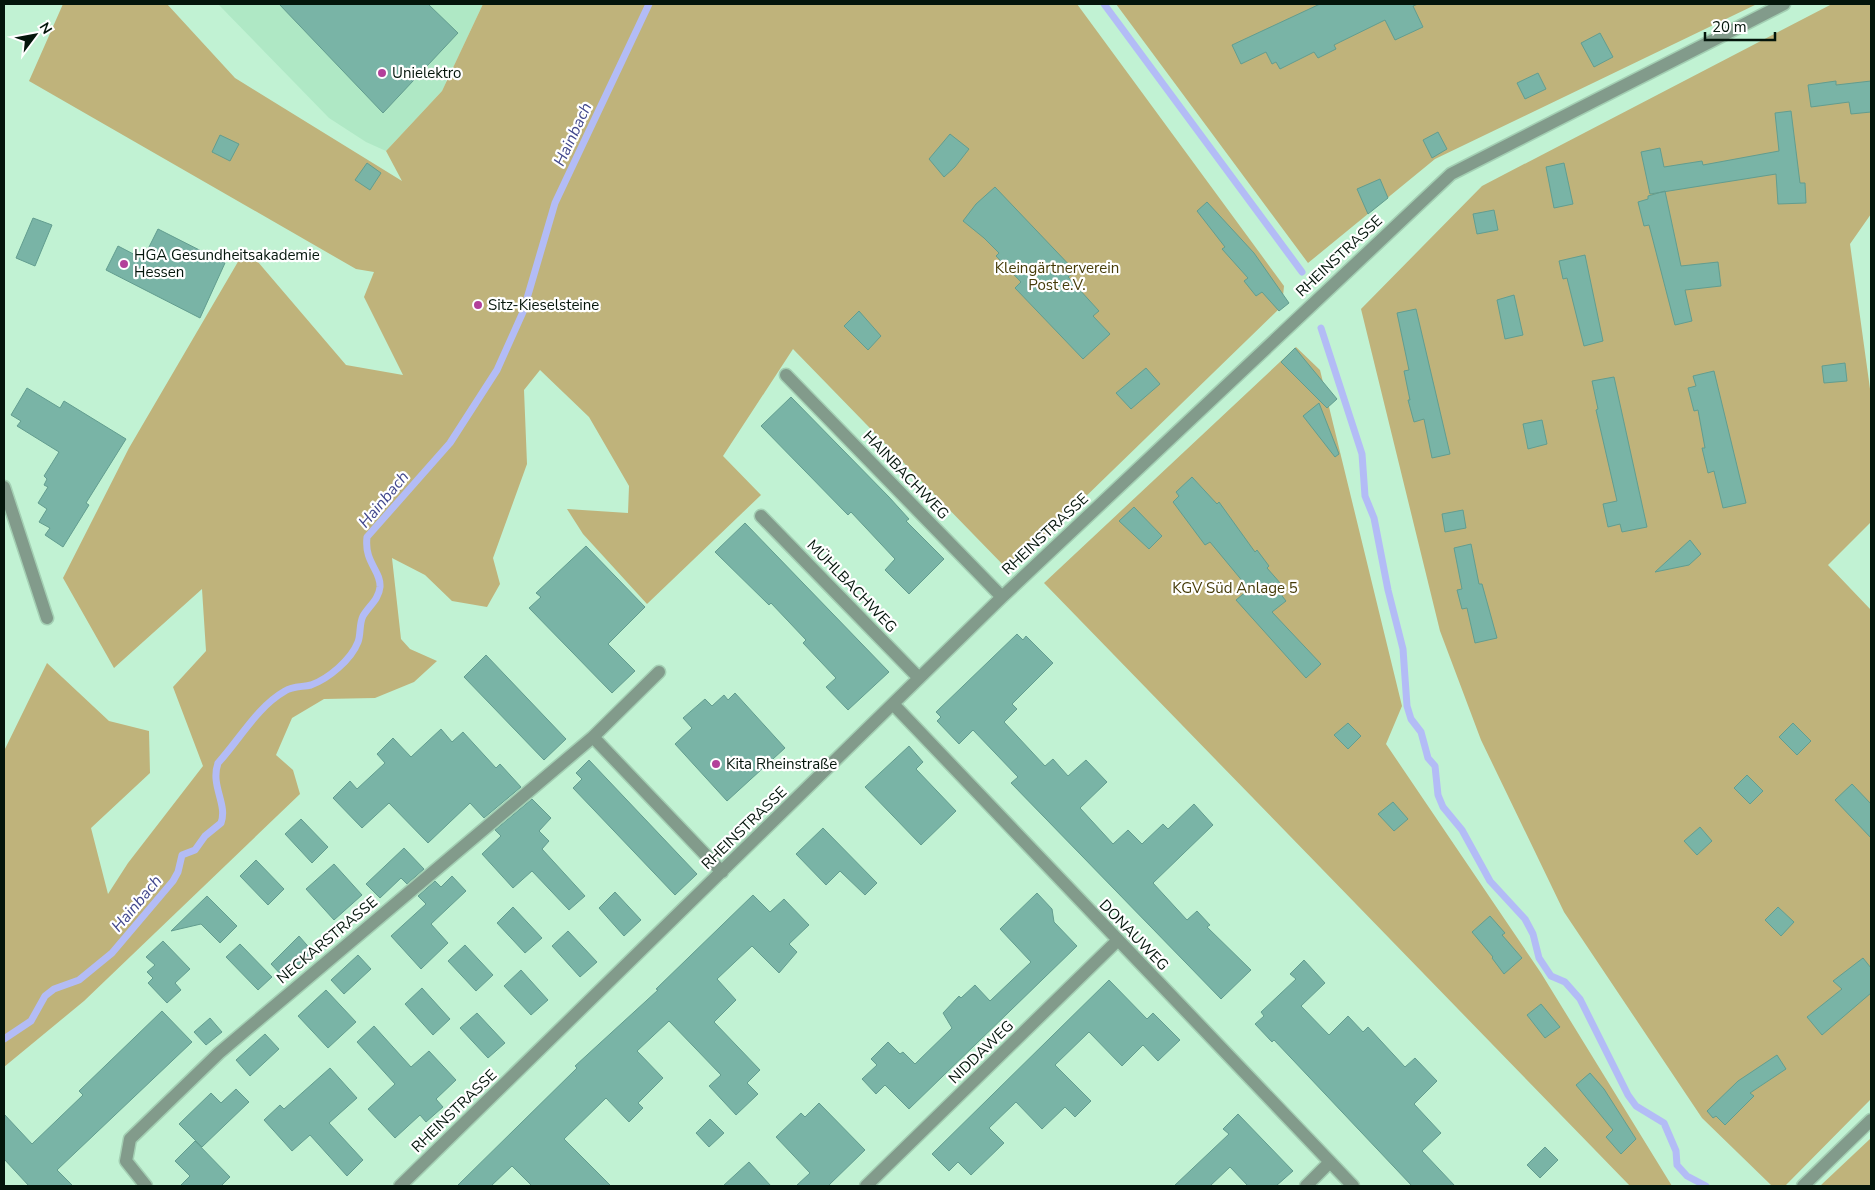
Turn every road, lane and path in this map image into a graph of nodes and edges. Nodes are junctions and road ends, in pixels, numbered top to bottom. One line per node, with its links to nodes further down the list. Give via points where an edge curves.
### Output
1 (1784, 4): 5 (street, RHEINSTRASSE, via 1451,174)
2 (786, 375): 5 (street, HAINBACHWEG)
3 (4, 487): 6 (street)
4 (761, 516): 8 (street, MÜHLBACHWEG)
5 (1002, 598): 8 (street, RHEINSTRASSE)
6 (47, 618)
7 (659, 672): 10 (street, NECKARSTRASSE)
8 (920, 678): 9 (street, RHEINSTRASSE)
9 (892, 704): 11 (street, RHEINSTRASSE); 12 (street, DONAUWEG)
10 (593, 737): 11 (street); 15 (street, NECKARSTRASSE, via 219,1054 130,1139 126,1161)
11 (722, 872): 16 (street, RHEINSTRASSE)
12 (1117, 941): 14 (street, DONAUWEG); 17 (street, NIDDAWEG)
13 (1871, 1120): 20 (street)
14 (1330, 1162): 18 (street); 19 (street, DONAUWEG)
15 (146, 1186)
16 (400, 1186)
17 (866, 1186)
18 (1306, 1186)
19 (1353, 1186)
20 (1804, 1186)

